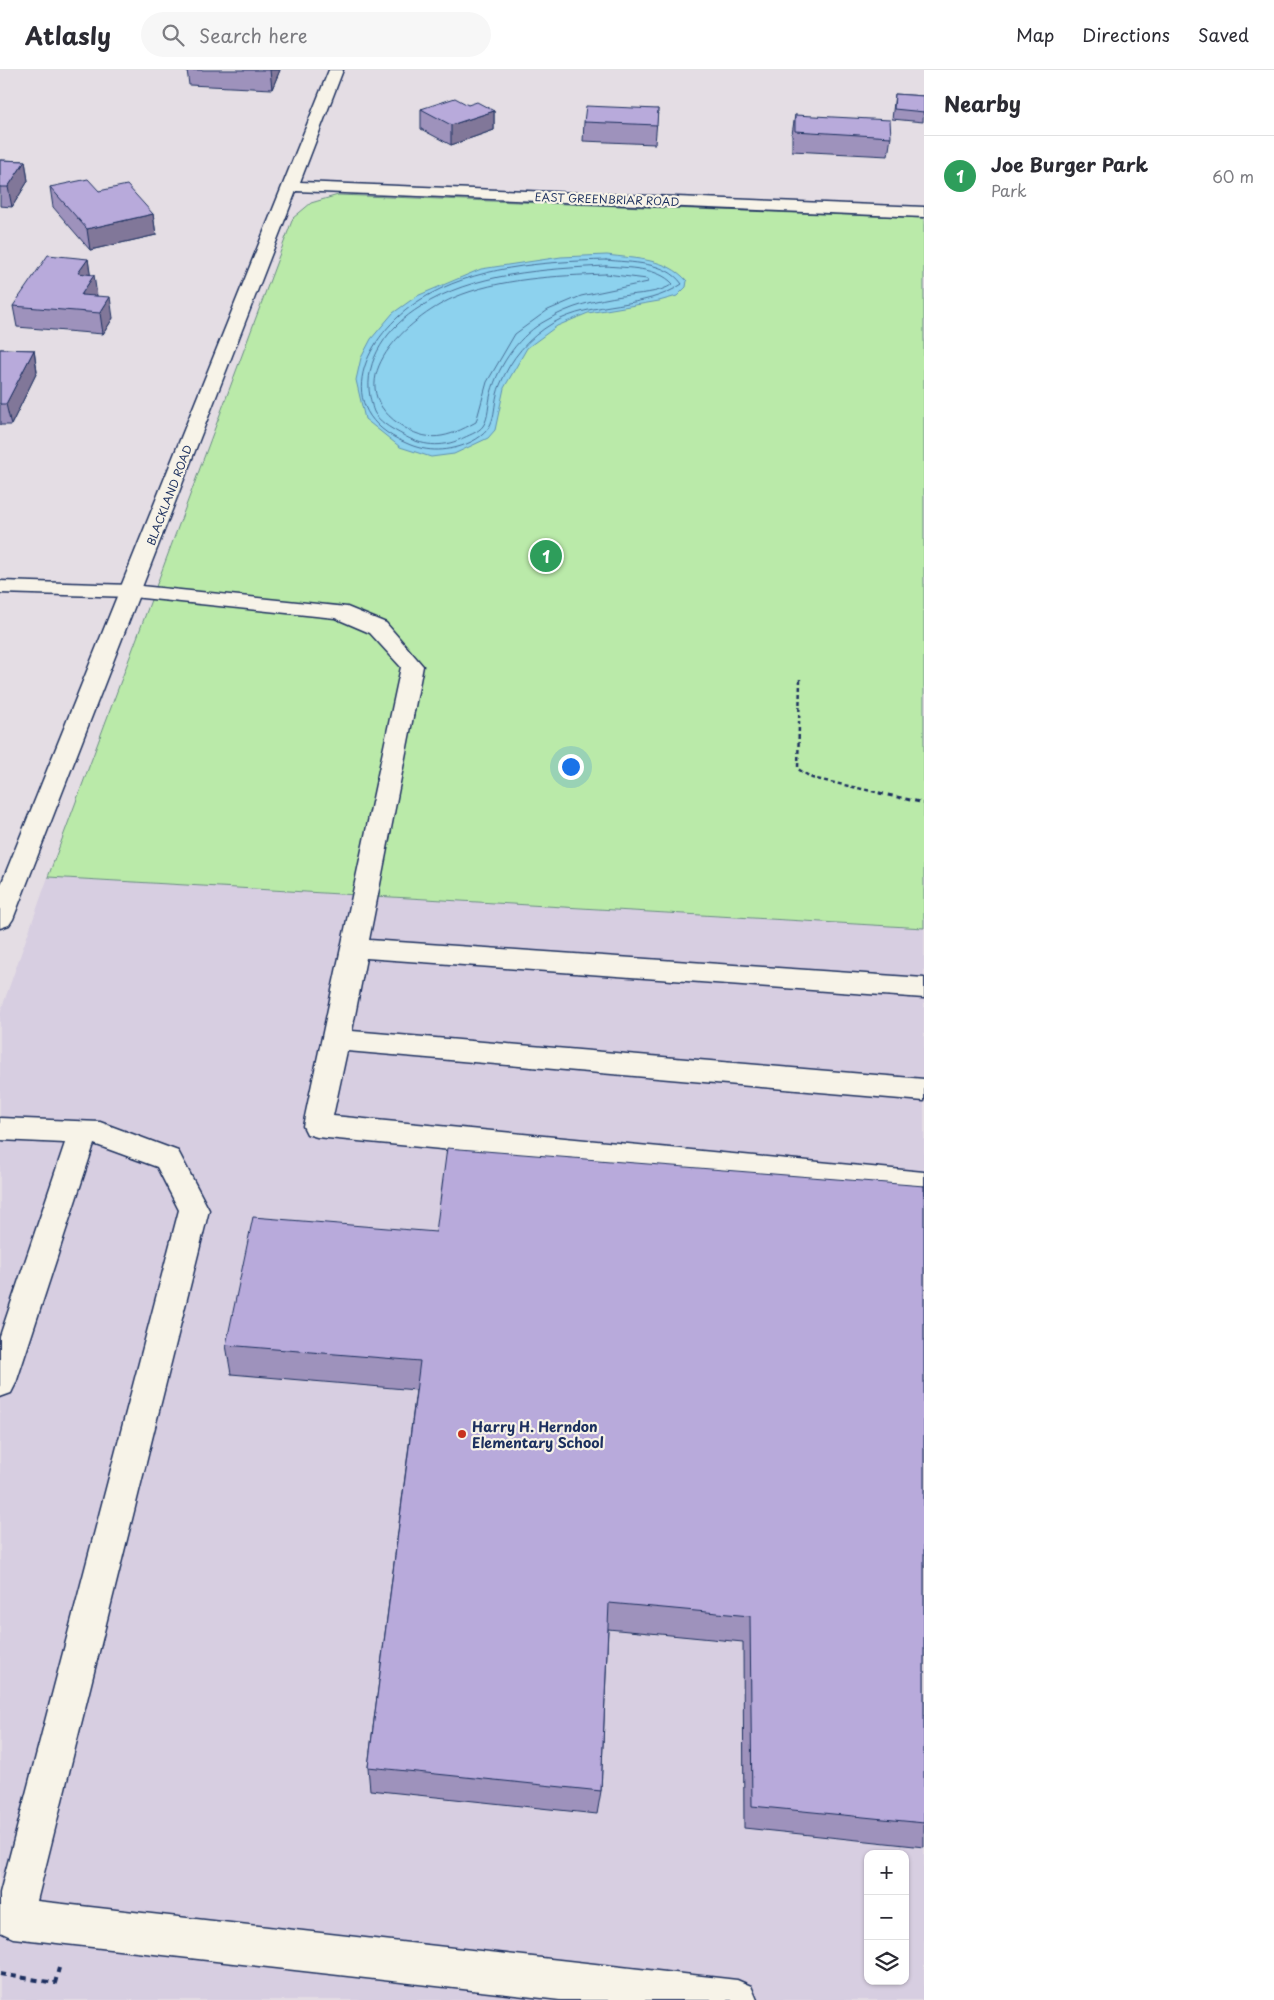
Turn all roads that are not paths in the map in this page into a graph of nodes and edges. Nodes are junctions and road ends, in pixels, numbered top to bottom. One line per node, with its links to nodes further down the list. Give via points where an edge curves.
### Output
1 (336, 70): 2 (street, BLACKLAND ROAD)
2 (290, 186): 3 (street, EAST GREENBRIAR ROAD); 5 (street, BLACKLAND ROAD)
3 (924, 212)
4 (0, 588): 5 (street)
5 (131, 591): 6 (street, BLACKLAND ROAD); 7 (street, via 339,612 378,628 412,666)
6 (0, 919)
7 (354, 948): 8 (street); 9 (street)
8 (924, 988)
9 (336, 1040): 10 (street); 13 (street, via 317,1126)
10 (924, 1090)
11 (0, 1129): 12 (street)
12 (82, 1132): 14 (street); 15 (street, via 100,1133 168,1160 194,1210)
13 (924, 1184)
14 (0, 1383)
15 (6, 1917): 16 (street)
16 (737, 2000)

